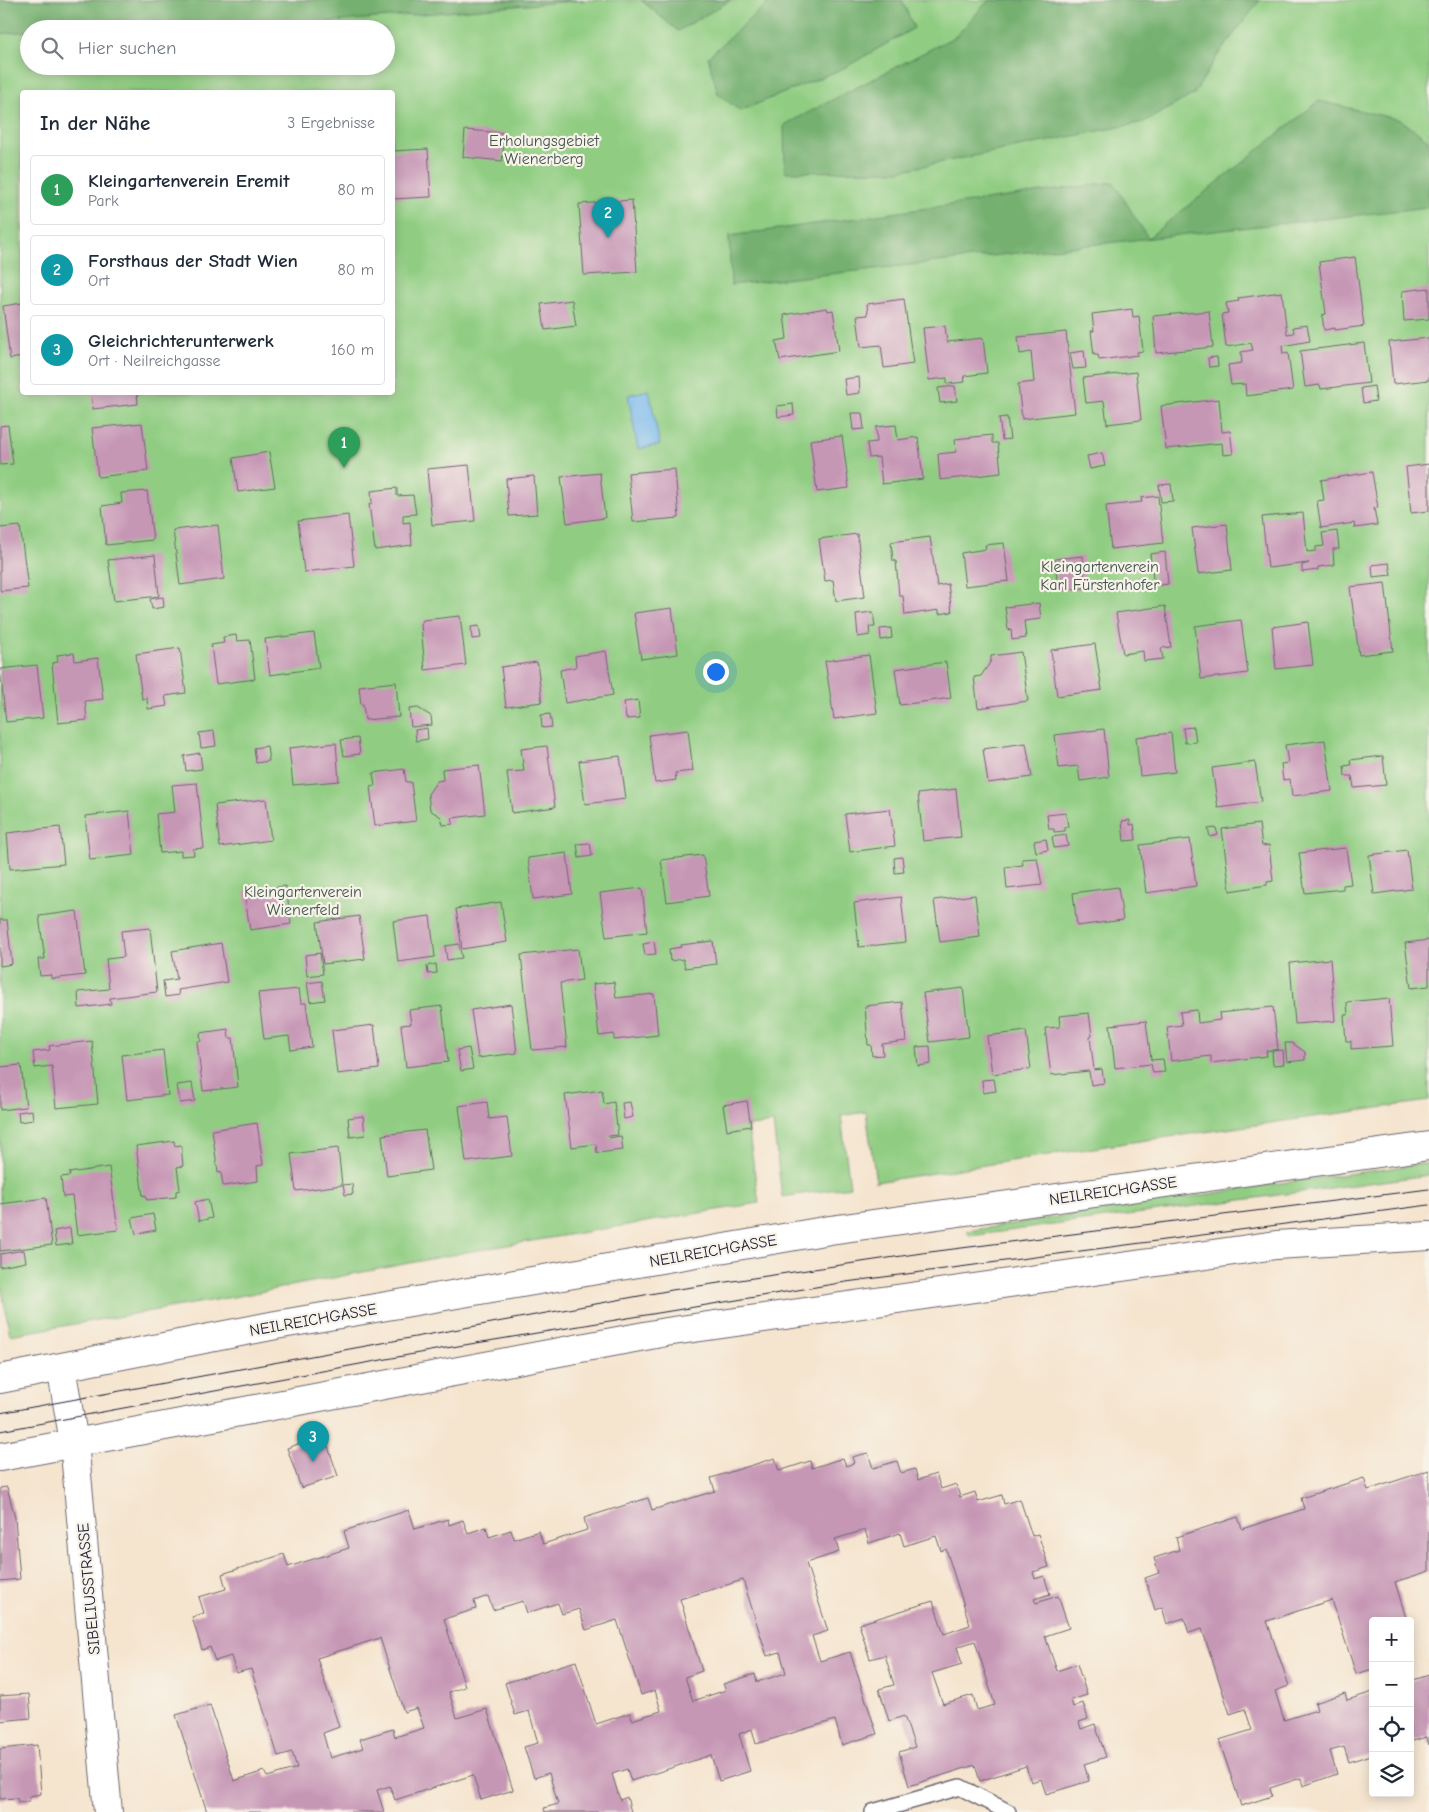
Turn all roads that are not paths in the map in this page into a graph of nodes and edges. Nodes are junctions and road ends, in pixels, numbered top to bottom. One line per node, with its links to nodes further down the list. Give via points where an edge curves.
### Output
1 (1429, 1146): 3 (street, NEILREICHGASSE, via 830,1230 276,1325)
2 (1429, 1236): 5 (street, via 1276,1245 666,1332)
3 (61, 1367): 4 (street, NEILREICHGASSE); 5 (street, SIBELIUSSTRASSE)
4 (0, 1379)
5 (74, 1442): 6 (street); 7 (street, SIBELIUSSTRASSE)
6 (0, 1457)
7 (108, 1812)
8 (873, 1812): 9 (lane, via 960,1787)
9 (1008, 1812)

